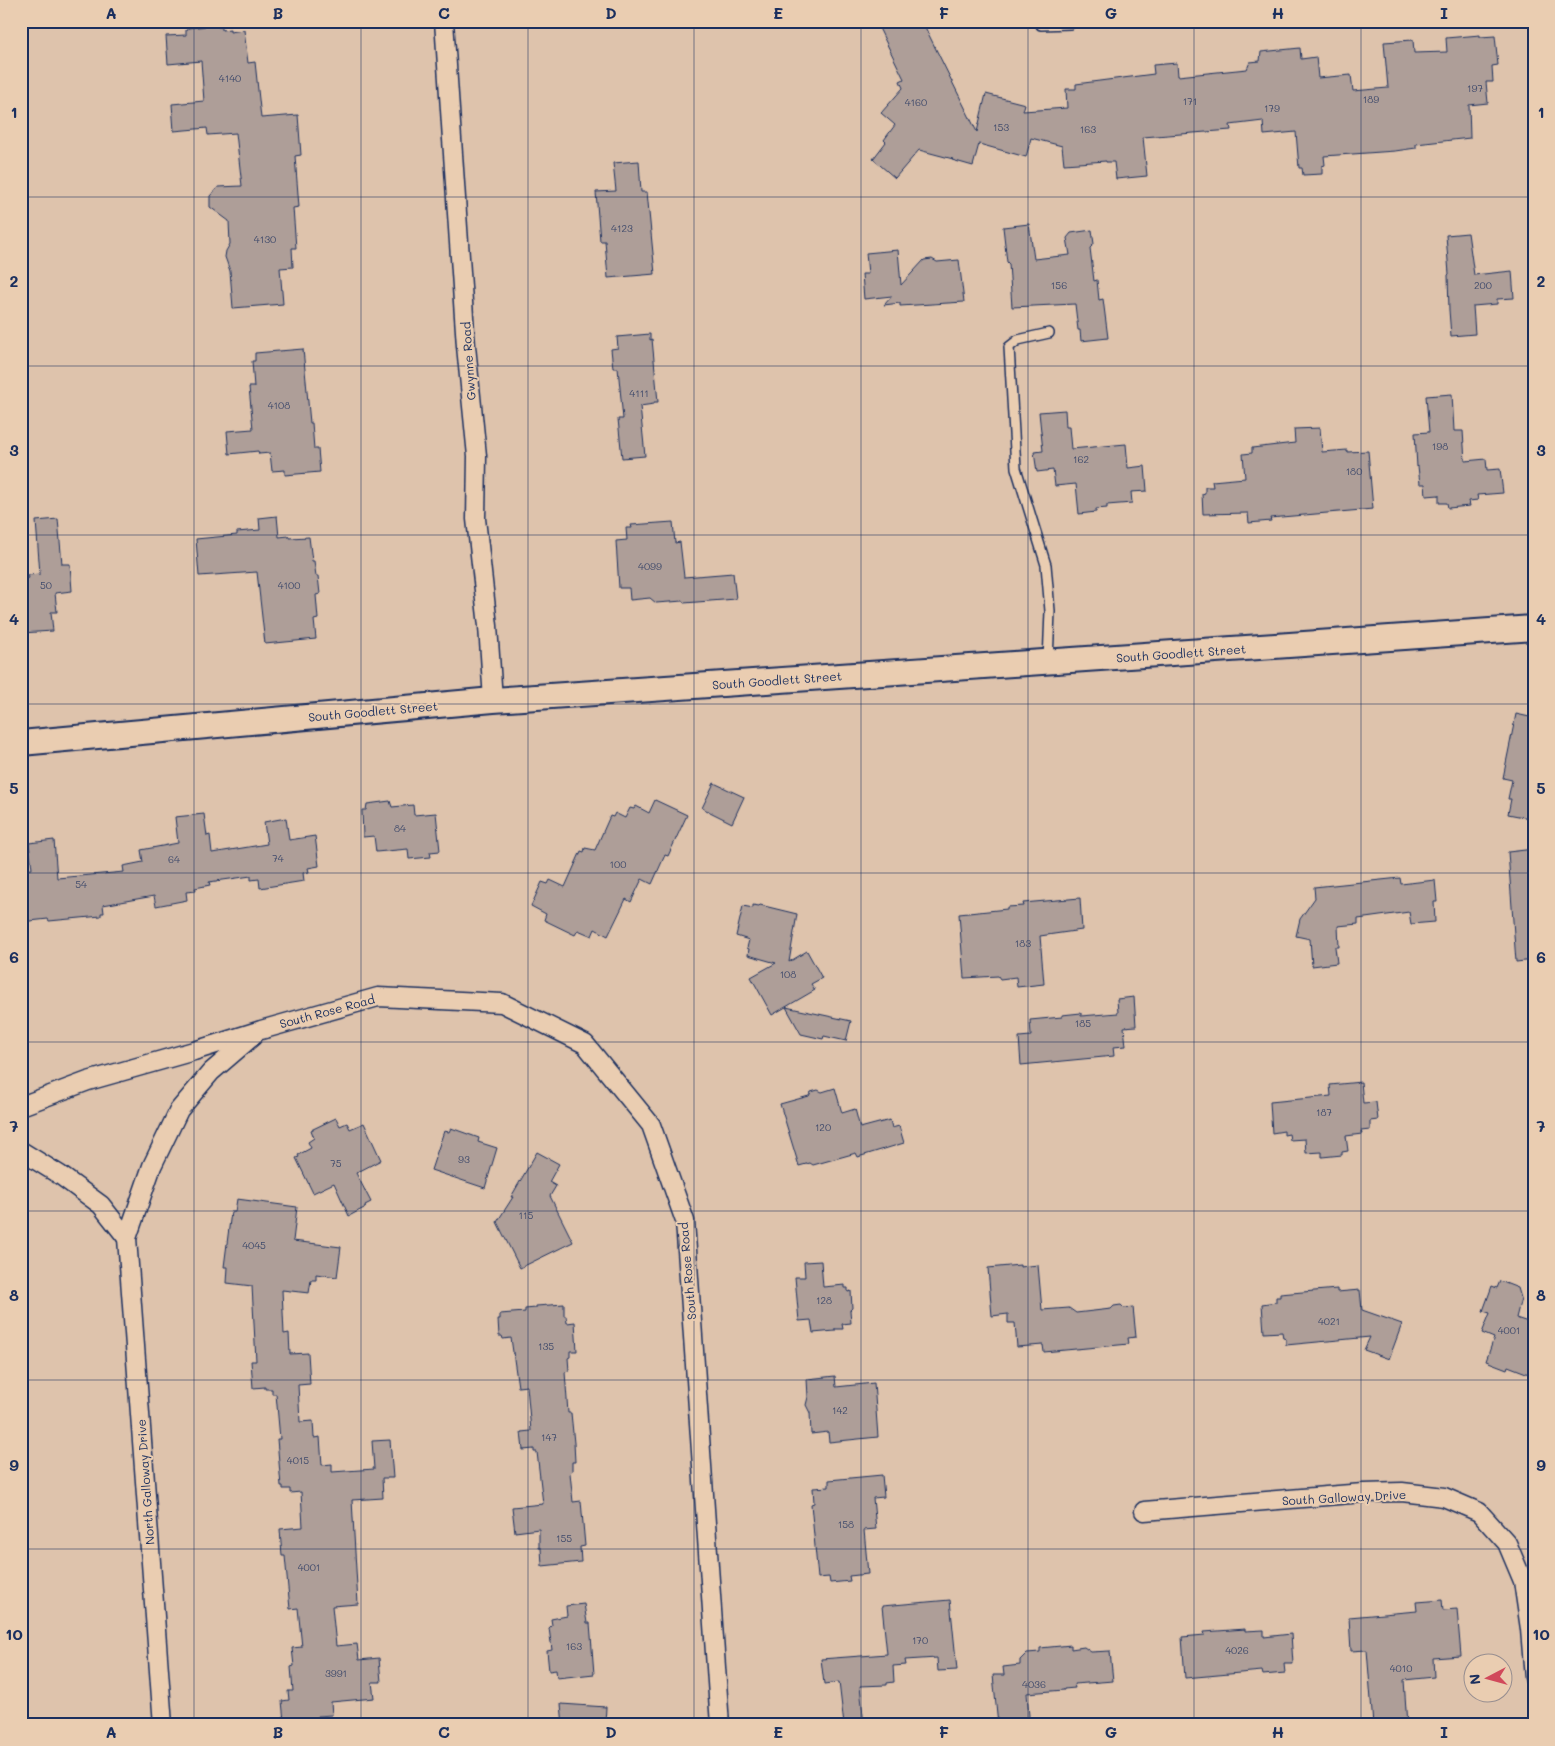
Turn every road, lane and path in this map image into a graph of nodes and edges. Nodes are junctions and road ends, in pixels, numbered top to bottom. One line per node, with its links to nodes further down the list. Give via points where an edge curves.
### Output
1 (444, 21): 7 (street, Gwynne Road, via 466,346 477,456 476,519)
2 (1039, 21): 3 (lane, via 1041,25 1070,24)
3 (1073, 21)
4 (1048, 333): 6 (lane, via 1018,340 1009,347 1016,468 1046,565 1050,611)
5 (1534, 628): 6 (main road, South Goodlett Street)
6 (1048, 662): 7 (main road, South Goodlett Street)
7 (493, 700): 8 (main road, South Goodlett Street)
8 (21, 743)
9 (260, 1030): 10 (street, South Rose Road, via 88,1081); 12 (street, North Galloway Drive, via 211,1072 179,1110 152,1166); 16 (street, South Rose Road, via 378,997 502,1003 585,1044 651,1125 684,1221)
10 (21, 1106)
11 (21, 1151): 12 (street, via 101,1205)
12 (127, 1238): 15 (street, North Galloway Drive)
13 (1144, 1511): 14 (street, South Galloway Drive, via 1363,1493 1402,1492 1444,1497 1479,1512 1507,1543 1523,1581)
14 (1534, 1678)
15 (163, 1725)
16 (720, 1725)

